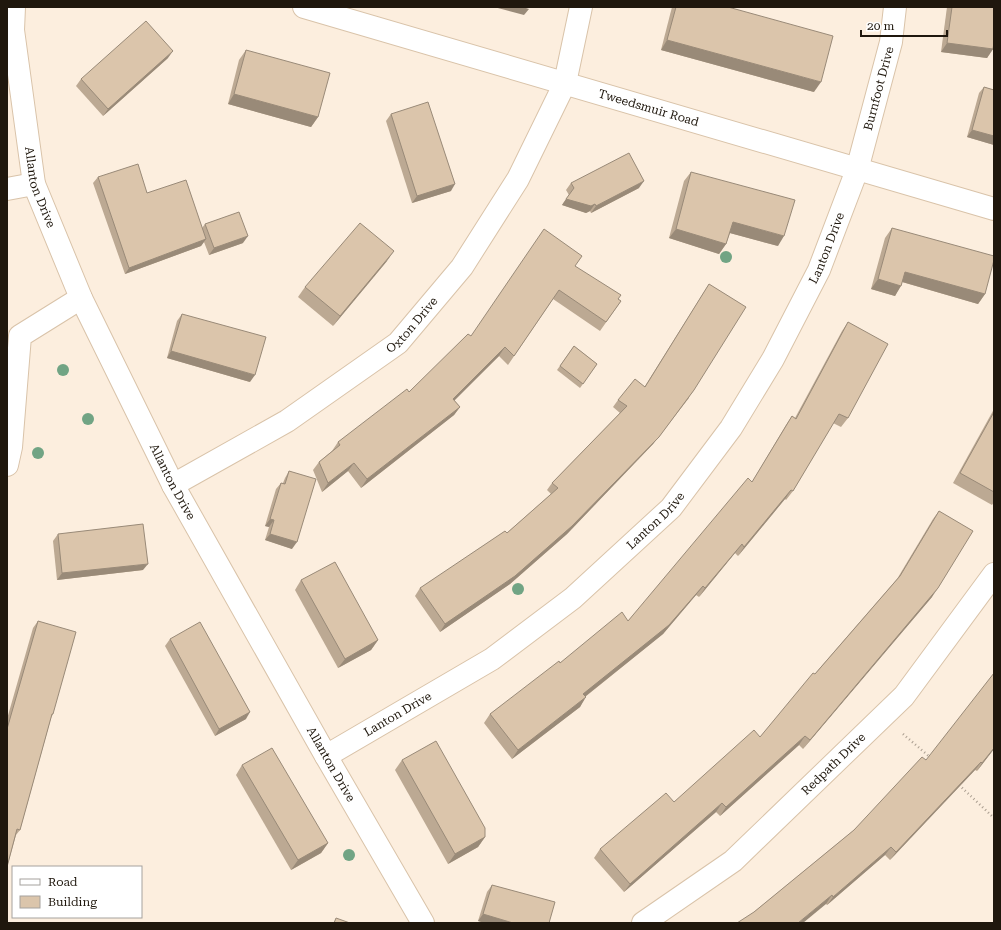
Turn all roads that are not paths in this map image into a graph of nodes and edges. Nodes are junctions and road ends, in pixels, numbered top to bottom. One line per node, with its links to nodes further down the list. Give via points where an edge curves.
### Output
1 (14, 7): 7 (street, Allanton Drive, via 13,30)
2 (304, 7): 5 (street, Tweedsmuir Road)
3 (581, 7): 5 (street, Oxton Drive)
4 (895, 7): 6 (street, Burnfoot Drive, via 891,42)
5 (565, 83): 6 (street, Tweedsmuir Road); 12 (street, Oxton Drive, via 518,180 462,268 398,343 287,421)
6 (857, 170): 9 (street, Tweedsmuir Road); 14 (street, Lanton Drive, via 819,270 773,360 731,428 671,508 573,598 492,659)
7 (34, 184): 8 (street); 10 (street, Allanton Drive)
8 (7, 189)
9 (994, 208)
10 (81, 298): 11 (street, via 20,336 11,446); 12 (street, Allanton Drive)
11 (7, 465)
12 (173, 485): 14 (street, Allanton Drive)
13 (994, 574): 16 (street, Redpath Drive, via 904,696 883,717 733,861)
14 (326, 756): 15 (street, Allanton Drive)
15 (423, 923)
16 (643, 923)

